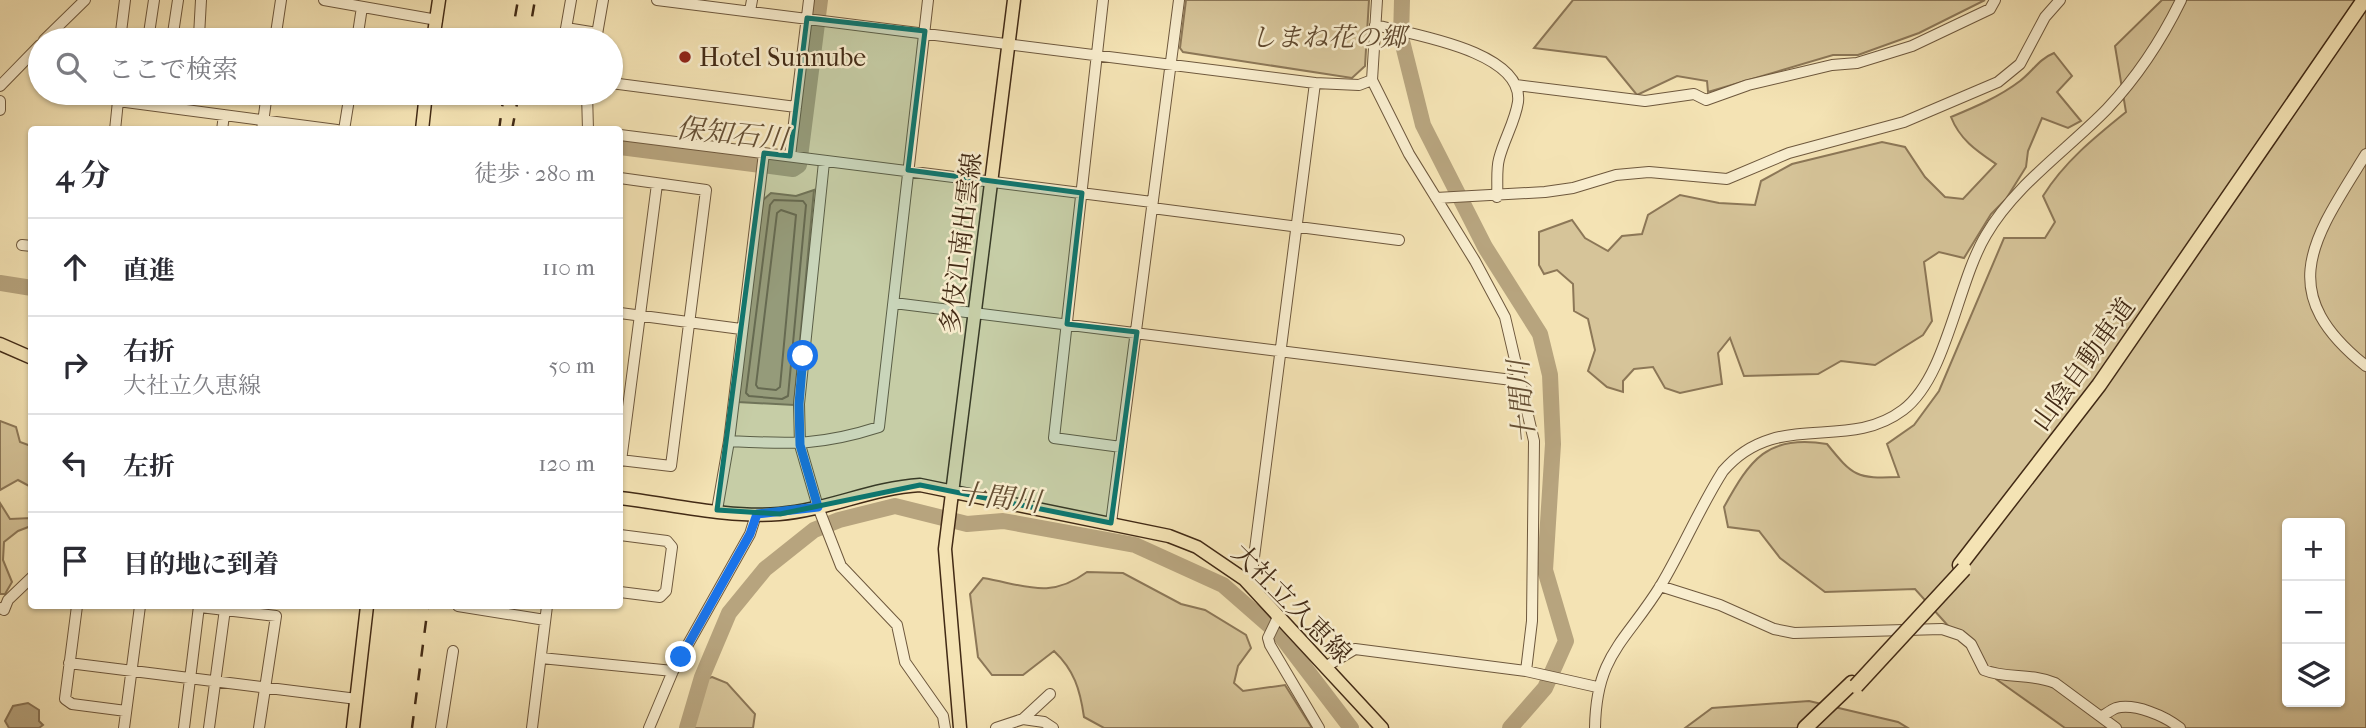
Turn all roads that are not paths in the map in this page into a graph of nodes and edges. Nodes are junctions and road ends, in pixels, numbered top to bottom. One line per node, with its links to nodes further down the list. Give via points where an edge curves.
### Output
1 (85, 0): 28 (street)
2 (125, 0): 29 (street)
3 (154, 0): 30 (street)
4 (178, 0): 31 (street)
5 (201, 0): 32 (street)
6 (281, 0): 33 (street)
7 (324, 0): 23 (street)
8 (439, 0): 36 (main road)
9 (571, 0): 37 (street)
10 (603, 0): 38 (street)
11 (657, 0): 25 (street)
12 (752, 0): 25 (street)
13 (809, 0): 26 (street)
14 (928, 0): 39 (street)
15 (1014, 0): 40 (main road, 多伎江南出雲線)
16 (1103, 0): 41 (street)
17 (1179, 0): 43 (street)
18 (1377, 0): 27 (street)
19 (1995, 0): 47 (street, via 1990,9 1912,46 1857,63 1748,85 1706,100 1694,94 1645,101)
20 (2060, 0): 76 (street, via 2020,64 1998,82 1904,122 1789,153 1727,179 1649,172)
21 (2181, 0): 109 (street, via 2160,42 2127,87 1997,217 1976,253 1936,363 1906,408 1877,424 1763,440 1741,453 1714,485)
22 (2364, 0): 106 (highway, 山陰自動車道, via 2099,385)
23 (362, 7): 34 (street); 35 (street)
24 (2366, 9): 106 (highway, 山陰自動車道, via 2103,391 2036,482)
25 (750, 11): 26 (street)
26 (807, 18): 39 (street); 56 (street)
27 (1375, 25): 44 (street); 47 (street, via 1483,55 1500,65)
28 (56, 28)
29 (122, 28)
30 (150, 28)
31 (174, 28)
32 (199, 28)
33 (277, 28)
34 (359, 28)
35 (429, 28)
36 (435, 28)
37 (566, 28)
38 (598, 28)
39 (925, 31): 40 (street); 71 (street)
40 (1009, 43): 41 (street); 73 (main road, 多伎江南出雲線)
41 (1098, 55): 43 (street); 75 (street)
42 (28, 57): 48 (street)
43 (1171, 64): 45 (street); 78 (street)
44 (1372, 80): 45 (street, via 1359,85); 77 (street)
45 (1315, 83): 79 (street)
46 (623, 85): 56 (street)
47 (1516, 85): 76 (street, via 1515,116 1498,160)
48 (0, 86)
49 (0, 101): 57 (street)
50 (151, 105): 58 (street)
51 (266, 105): 59 (street)
52 (347, 105): 63 (street)
53 (425, 105): 64 (main road)
54 (587, 105): 65 (street)
55 (114, 107): 60 (street); 61 (street)
56 (796, 107): 69 (street)
57 (0, 110)
58 (224, 114): 59 (street); 62 (street)
59 (263, 125)
60 (109, 126)
61 (115, 126)
62 (222, 126)
63 (345, 126)
64 (422, 126)
65 (588, 126)
66 (623, 135): 67 (street)
67 (764, 153): 69 (street); 87 (street)
68 (2366, 154): 92 (street, via 2317,234 2309,268 2314,300 2327,331)
69 (790, 156): 70 (street)
70 (824, 162): 71 (street); 96 (street, via 799,404)
71 (908, 170): 73 (street); 81 (street)
72 (623, 178): 74 (street)
73 (992, 183): 75 (street); 83 (main road, 多伎江南出雲線)
74 (657, 184): 84 (street); 85 (street, via 706,190)
75 (1082, 194): 78 (street); 86 (street)
76 (1497, 197): 77 (street)
77 (1436, 198): 93 (street, via 1505,317)
78 (1152, 205): 79 (street); 88 (street)
79 (1297, 227): 80 (street); 90 (street)
80 (1399, 240)
81 (894, 303): 83 (street); 96 (street, via 879,427)
82 (623, 313): 84 (street)
83 (976, 313): 86 (street); 99 (main road, 多伎江南出雲線)
84 (640, 315): 85 (street); 94 (street)
85 (691, 322): 87 (street); 98 (street, via 671,466)
86 (1067, 324): 88 (street); 97 (street, via 1054,438)
87 (741, 329): 95 (street)
88 (1137, 332): 90 (street); 97 (street)
89 (0, 344): 91 (main road)
90 (1280, 352): 93 (street); 107 (street, via 1253,565)
91 (28, 356)
92 (2366, 366)
93 (1520, 381): 127 (street, via 1534,441 1532,621)
94 (623, 439)
95 (729, 441): 96 (street); 102 (street)
96 (800, 445): 101 (street)
97 (1121, 447): 104 (street)
98 (623, 461)
99 (951, 491): 101 (main road, 大社立久恵線, via 897,486); 104 (main road, 大社立久恵線); 147 (main road, 多伎江南出雲線, via 947,588)
100 (623, 498): 102 (main road, 大社立久恵線)
101 (818, 507): 103 (main road, 大社立久恵線); 146 (street, via 841,566 897,625 905,662 943,716)
102 (717, 510): 103 (main road, 大社立久恵線)
103 (757, 514): 126 (street)
104 (1111, 523): 107 (main road, 大社立久恵線, via 1197,547)
105 (623, 535): 110 (street, via 667,541 672,547 666,591 660,597)
106 (1962, 567): 130 (highway, 山陰自動車道, bridge)
107 (1244, 579): 119 (main road, 大社立久恵線)
108 (28, 581): 111 (street, via 4,610)
109 (1660, 586): 132 (street, via 1620,640); 136 (street, via 1794,633 1885,628 1950,631 1971,644 1984,670 2043,678)
110 (623, 592)
111 (0, 608)
112 (77, 609): 123 (street)
113 (140, 609): 125 (street)
114 (199, 609): 128 (street)
115 (225, 609): 129 (street); 131 (street, via 275,616)
116 (367, 609): 134 (main road)
117 (501, 609): 120 (street)
118 (547, 609): 120 (street)
119 (1278, 617): 124 (main road, 大社立久恵線); 150 (street, via 1268,638 1270,645)
120 (545, 620): 122 (street)
121 (453, 652): 143 (street)
122 (541, 658): 126 (street); 144 (street)
123 (69, 663): 125 (street); 135 (street, via 65,699 72,704)
124 (1325, 667): 127 (street, via 1355,649); 151 (main road, 大社立久恵線)
125 (131, 671): 128 (street); 135 (street)
126 (673, 671): 145 (street)
127 (1526, 671): 132 (street)
128 (190, 677): 129 (street); 139 (street)
129 (215, 681): 131 (street); 140 (street)
130 (1854, 684): 153 (highway, 山陰自動車道); 154 (highway, 山陰自動車道)
131 (264, 687): 134 (street); 141 (street)
132 (1597, 687): 152 (street)
133 (1050, 694): 137 (street)
134 (357, 699): 142 (main road)
135 (126, 711): 138 (street)
136 (2101, 717): 155 (street); 156 (street, via 2117,708 2139,710)
137 (1023, 719): 148 (street); 149 (street)
138 (124, 728)
139 (184, 728)
140 (209, 728)
141 (259, 728)
142 (353, 728)
143 (441, 728)
144 (532, 728)
145 (649, 728)
146 (945, 728)
147 (960, 728)
148 (996, 728)
149 (1053, 728)
150 (1319, 728)
151 (1382, 728)
152 (1595, 728)
153 (1805, 728)
154 (1813, 728)
155 (2116, 728)
156 (2180, 728)

